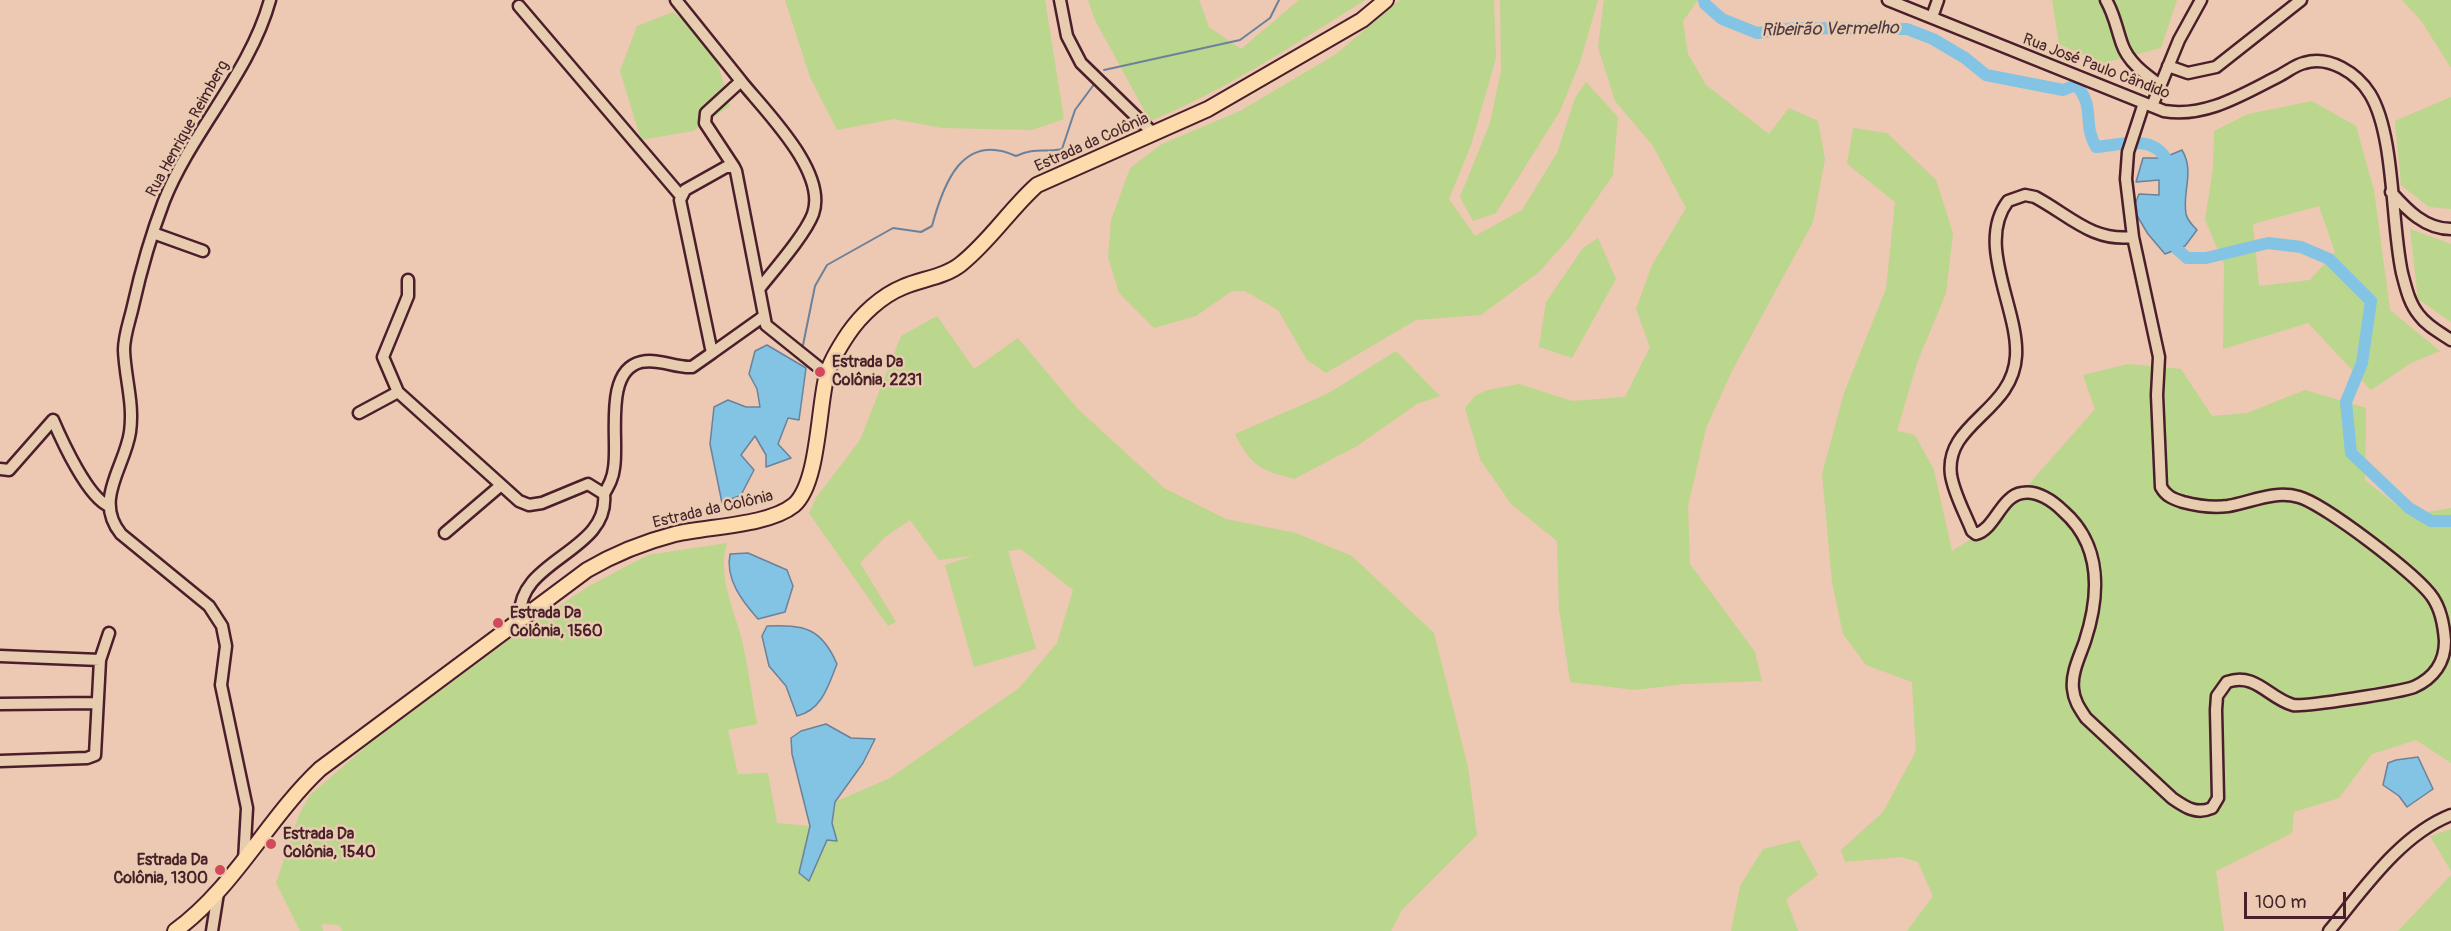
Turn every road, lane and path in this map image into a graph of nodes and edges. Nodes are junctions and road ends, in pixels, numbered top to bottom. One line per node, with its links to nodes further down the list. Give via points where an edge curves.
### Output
1 (270, 0): 21 (street, Rua Henrique Reimberg, via 258,35 170,189)
2 (675, 0): 13 (street)
3 (1060, 0): 16 (street, via 1066,36 1081,63)
4 (1386, 0): 16 (main road, Estrada da Colônia, via 1362,20 1258,81)
5 (1888, 0): 11 (street, Rua José Paulo Cândido)
6 (1938, 0): 11 (street)
7 (2106, 0): 14 (street, via 2116,18 2122,45 2137,68)
8 (2201, 0): 12 (street)
9 (2301, 0): 12 (street, via 2216,67 2188,73)
10 (519, 6): 19 (street)
11 (1932, 17): 15 (street, Rua José Paulo Cândido)
12 (2168, 66): 14 (street)
13 (741, 81): 17 (street, via 706,113 705,123); 25 (street, via 798,152 815,189 813,214)
14 (2160, 85): 15 (street)
15 (2148, 104): 18 (street, Rua José Paulo Cândido, via 2176,113 2201,111 2304,63 2331,63 2348,71 2370,94 2385,135); 22 (street, via 2128,152 2126,179)
16 (1154, 134): 29 (main road, Estrada da Colônia, via 1037,185 960,264 892,292 866,313 849,333)
17 (734, 167): 19 (street, via 726,167); 25 (street)
18 (2391, 192): 20 (street, via 2416,217); 27 (street, Rua José Paulo Cândido, via 2399,257 2412,304 2428,325)
19 (680, 195): 28 (street)
20 (2451, 229)
21 (153, 233): 23 (street); 35 (street, Rua Henrique Reimberg, via 125,343 130,430)
22 (2133, 237): 22 (street, via 2158,348 2159,483 2163,491 2172,498 2205,507 2282,495 2311,502 2422,583 2434,599 2445,639 2444,657 2437,669 2427,679 2400,690 2305,706 2283,701 2253,681 2243,678 2228,682 2217,696 2218,798 2212,808 2199,811 2172,798 2078,706 2074,673 2096,593 2093,560 2079,527 2055,504 2023,492 2009,500 1976,534 1952,475 1956,443 1998,401 2016,363 2015,327 1997,264 1999,219 2007,201 2025,195 2035,197 2091,233)
23 (203, 251)
24 (408, 280): 30 (street, via 408,296 383,357)
25 (759, 289): 26 (street)
26 (764, 316): 28 (street); 29 (street, via 772,331)
27 (2451, 340)
28 (712, 353): 34 (street, via 692,367 643,361 627,369 616,394 615,466)
29 (827, 374): 37 (main road, Estrada da Colônia, via 812,464 804,492 795,504 767,517 676,534 614,554)
30 (398, 392): 31 (street); 33 (street)
31 (359, 413)
32 (4, 470): 35 (street, via 52,420 97,498)
33 (500, 486): 34 (street, via 529,505 588,484); 36 (street)
34 (604, 494): 37 (street, via 601,522 530,586 521,601)
35 (109, 506): 45 (street, via 114,526 121,534 209,606 220,622 226,642 221,685 247,808)
36 (445, 533)
37 (520, 619): 45 (main road, Estrada da Colônia, via 320,769 300,788)
38 (109, 633): 40 (street)
39 (0, 656): 40 (street)
40 (100, 660): 41 (street)
41 (97, 703): 42 (street); 43 (street, via 95,755)
42 (0, 704)
43 (0, 761)
44 (2451, 815): 49 (street, via 2414,837)
45 (243, 864): 46 (main road, Estrada da Colônia)
46 (218, 893): 47 (main road, Estrada da Colônia); 48 (street)
47 (176, 931)
48 (212, 931)
49 (2328, 931)

